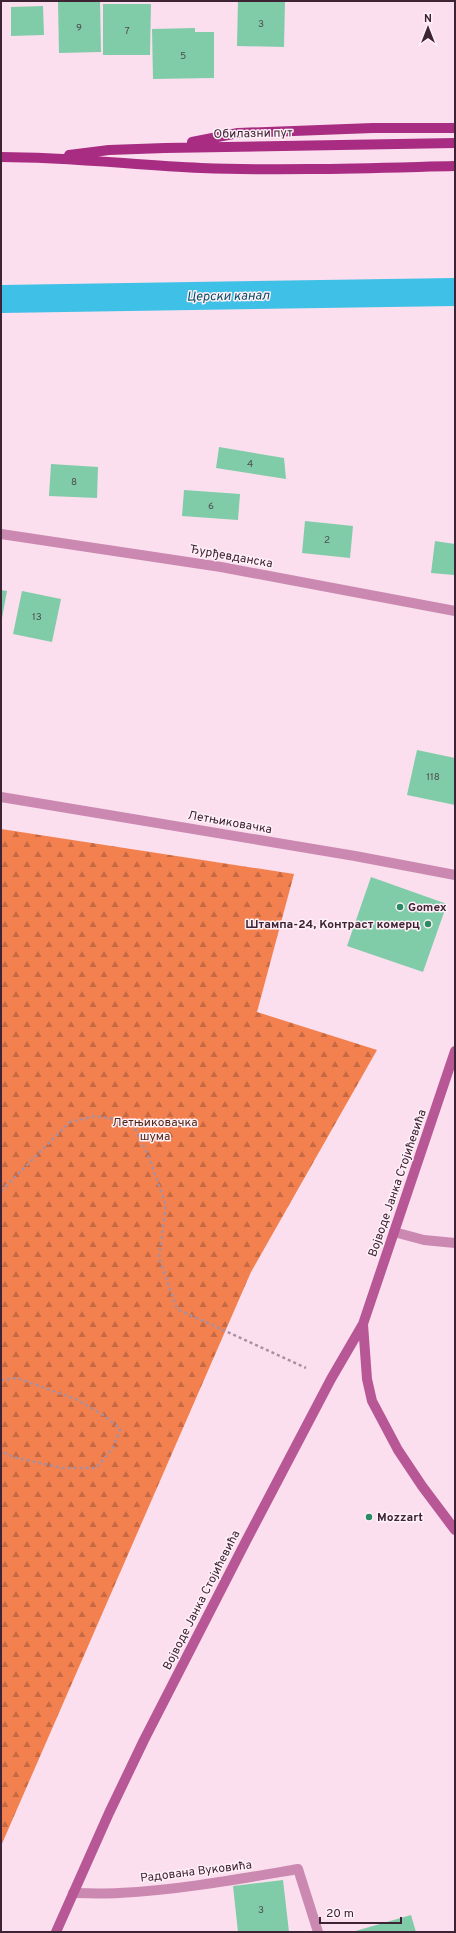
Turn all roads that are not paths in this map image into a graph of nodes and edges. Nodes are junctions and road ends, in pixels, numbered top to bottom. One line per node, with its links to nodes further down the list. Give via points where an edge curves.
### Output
1 (455, 128): 3 (main road, via 238,133)
2 (455, 143): 3 (main road, Обилазни пут)
3 (165, 148): 5 (main road, Обилазни пут, via 109,150)
4 (1, 157): 5 (main road, Обилазни пут)
5 (52, 157): 6 (main road, Обилазни пут, via 202,168)
6 (455, 166)
7 (1, 534): 8 (street, Ђурђевданска, via 221,567)
8 (455, 611)
9 (1, 796): 10 (street, Летњиковачка)
10 (455, 875)
11 (455, 1051): 12 (street, Војводе Јанка Стојићевића)
12 (394, 1232): 13 (street, via 424,1240); 14 (street, Војводе Јанка Стојићевића)
13 (455, 1243)
14 (363, 1324): 15 (street, Војводе Јанка Стојићевића, via 367,1379 372,1401 398,1450); 16 (street, Војводе Јанка Стојићевића, via 331,1379 212,1605 109,1812)
15 (455, 1530)
16 (73, 1893): 17 (street); 18 (street, Радована Вуковића, via 118,1894 175,1888 298,1869)
17 (56, 1932)
18 (318, 1932)

